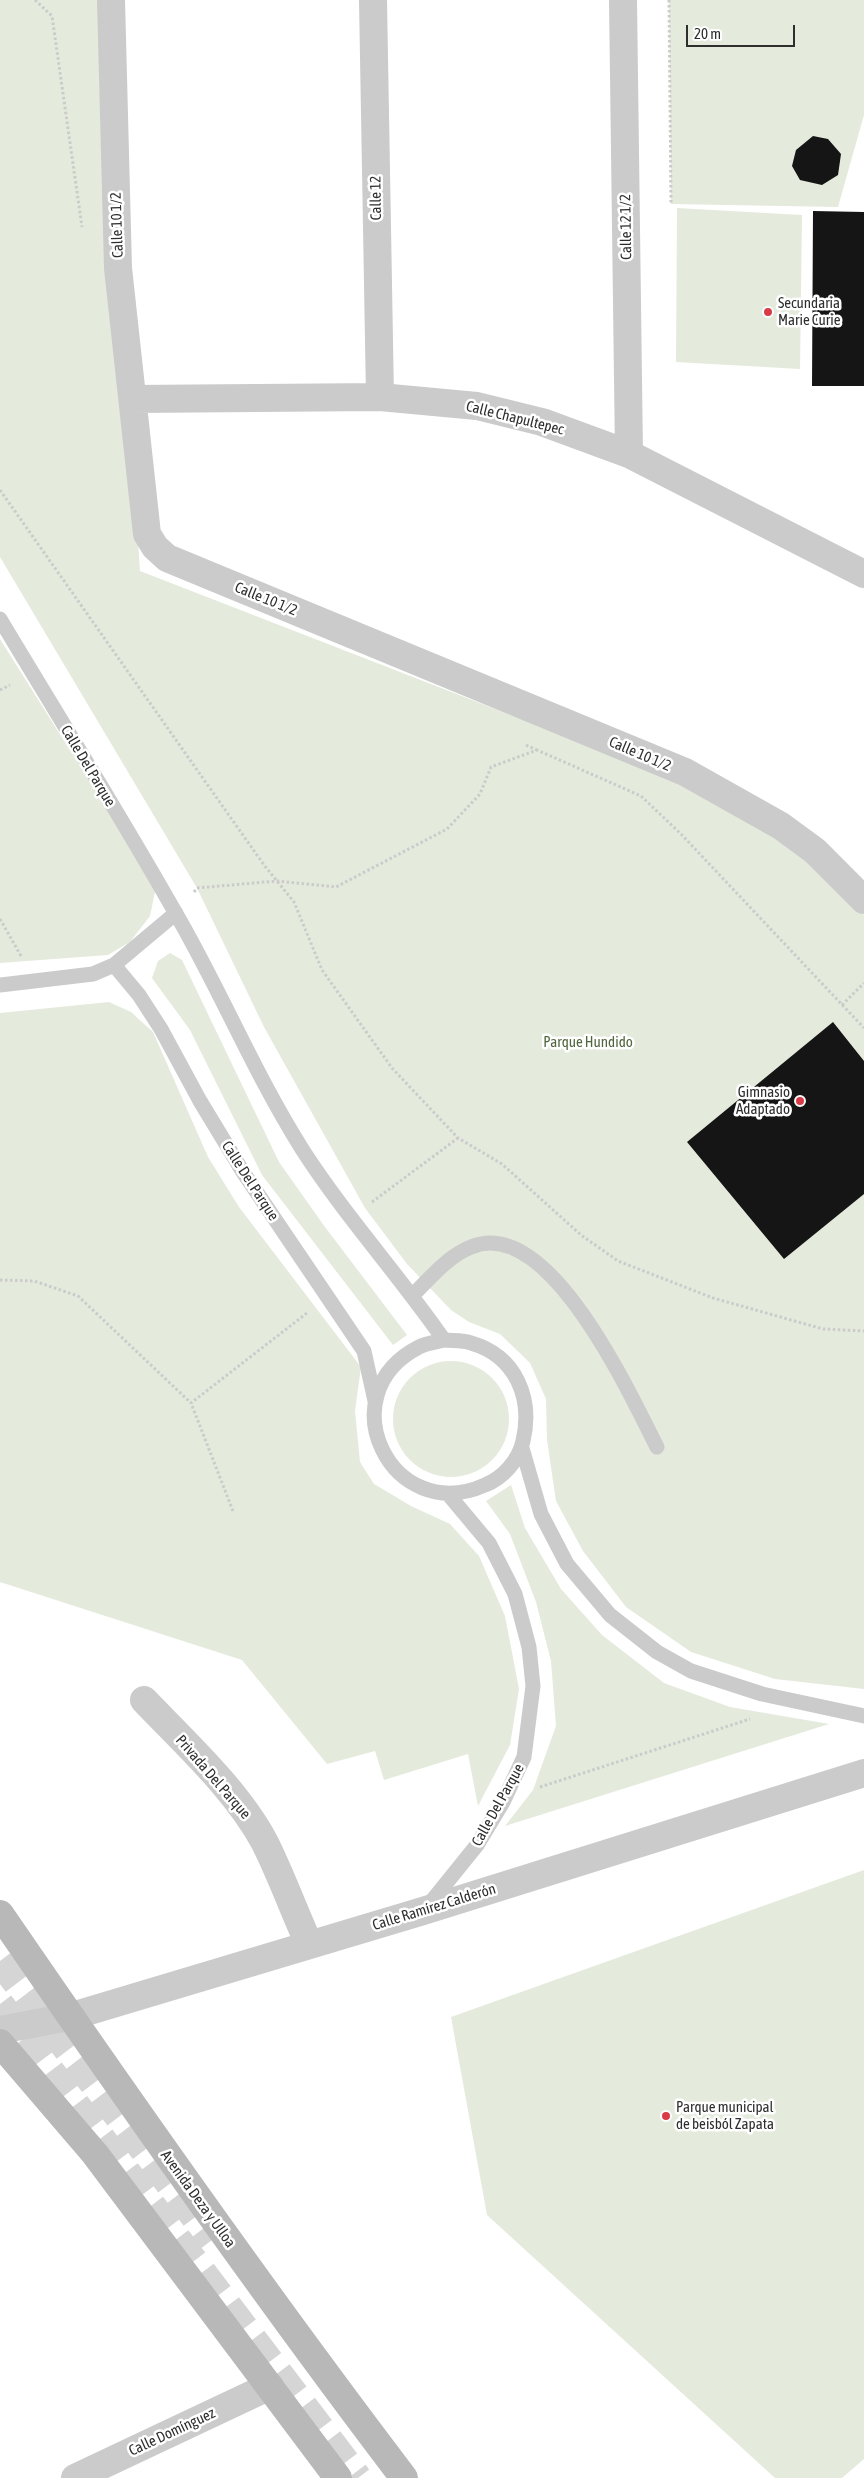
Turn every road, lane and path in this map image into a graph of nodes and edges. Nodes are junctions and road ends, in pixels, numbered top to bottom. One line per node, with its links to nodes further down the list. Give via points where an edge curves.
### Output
1 (35, 0): 7 (path, via 52,16)
2 (111, 0): 9 (street, Calle 10 1/2, via 118,268)
3 (373, 0): 8 (street, Calle 12)
4 (623, 0): 10 (street, Calle 12 1/2)
5 (669, 0): 6 (path)
6 (671, 204)
7 (83, 235)
8 (380, 397): 9 (street, Calle Chapultepec); 10 (street, Calle Chapultepec, via 477,406 542,422)
9 (133, 399): 17 (street, Calle 10 1/2, via 146,534 167,558 685,772 781,826 815,851)
10 (629, 454): 12 (street, Calle Chapultepec)
11 (0, 490): 16 (path)
12 (864, 574)
13 (0, 619): 18 (lane, Calle Del Parque)
14 (520, 742): 15 (path)
15 (537, 750): 16 (path, via 491,767 480,794 447,828 336,887); 24 (path, via 641,796)
16 (277, 881): 18 (path, via 197,888); 26 (path, via 294,902 322,970 392,1068)
17 (864, 900)
18 (176, 913): 21 (lane); 27 (lane, Calle Del Parque, via 255,1066 302,1148)
19 (0, 919): 20 (path)
20 (24, 961)
21 (114, 965): 23 (lane, via 93,974); 29 (lane, Calle Del Parque, via 140,995 243,1172)
22 (864, 983): 24 (path)
23 (0, 985)
24 (842, 1005): 25 (path)
25 (864, 1028)
26 (458, 1138): 27 (path, via 365,1208); 31 (path, via 502,1164 581,1235 618,1261 713,1298 823,1329)
27 (354, 1224): 30 (lane, Calle Del Parque)
28 (0, 1280): 34 (path, via 34,1281 78,1296)
29 (328, 1295): 33 (lane, Calle Del Parque, via 364,1351); 34 (path)
30 (412, 1295): 32 (lane, Calle Del Parque); 35 (lane, via 450,1260 472,1246 499,1243 523,1252 569,1296 600,1338)
31 (864, 1331)
32 (444, 1340): 33 (lane, Calle Del Parque, via 420,1346 399,1359 384,1378); 36 (lane, Calle Del Parque, via 470,1343 487,1350 513,1372 525,1396 528,1422)
33 (375, 1401): 37 (lane, Calle Del Parque, via 374,1428 382,1454 399,1475 422,1489)
34 (190, 1403): 38 (path)
35 (657, 1447)
36 (522, 1448): 37 (lane, Calle Del Parque, via 510,1468 492,1483 470,1492); 40 (lane, Calle Del Parque, via 541,1514 568,1564 610,1615 658,1652 691,1671)
37 (448, 1494): 44 (lane, Calle Del Parque, via 489,1543 515,1594 529,1647 533,1686 524,1757 503,1802 477,1845)
38 (233, 1512)
39 (144, 1700): 46 (street, Privada Del Parque, via 245,1811 264,1842)
40 (801, 1704): 41 (lane, Calle Del Parque); 43 (path)
41 (864, 1716)
42 (864, 1773): 44 (street, Calle Ramírez Calderón)
43 (533, 1790)
44 (423, 1911): 46 (street, Calle Ramírez Calderón)
45 (0, 1914): 47 (street, Avenida Deza y Ulloa)
46 (309, 1944): 47 (street, Calle Ramírez Calderón)
47 (70, 2017): 48 (street, Calle Ramírez Calderón); 53 (street, Avenida Deza y Ulloa, via 304,2346)
48 (0, 2030)
49 (0, 2043): 50 (street, via 95,2154)
50 (270, 2386): 51 (street, Calle Domínguez); 52 (street)
51 (75, 2478)
52 (338, 2478)
53 (404, 2478)

